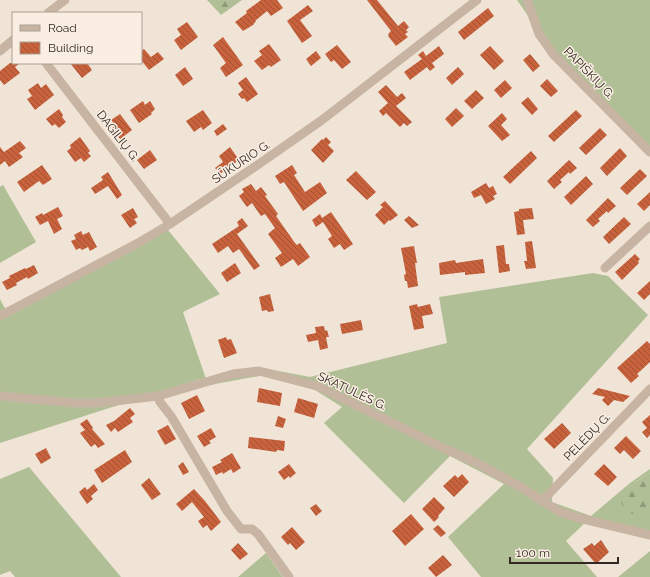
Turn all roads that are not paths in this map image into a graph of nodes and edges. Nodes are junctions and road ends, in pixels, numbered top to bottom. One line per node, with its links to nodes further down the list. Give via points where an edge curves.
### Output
1 (65, 0): 4 (street)
2 (477, 0): 9 (street, SŪKURIO G., via 322,120)
3 (527, 0): 8 (street, PAPIŠKIŲ G., via 539,34 553,54)
4 (49, 12)
5 (12, 41): 6 (street)
6 (0, 51)
7 (47, 64): 9 (street, DAGILIŲ G.)
8 (650, 152)
9 (170, 224): 12 (street, SŪKURIO G.)
10 (650, 226): 11 (street)
11 (605, 268)
12 (0, 316)
13 (650, 390): 16 (street, PELĖDŲ G.)
14 (0, 396): 15 (street, SKATULĖS G., via 97,403)
15 (158, 396): 16 (street, SKATULĖS G., via 233,374 259,371 285,377 317,386 477,463); 18 (street, via 227,511 241,529 252,529 258,534)
16 (542, 501): 17 (street, SKATULĖS G., via 560,512)
17 (650, 535)
18 (289, 577)

